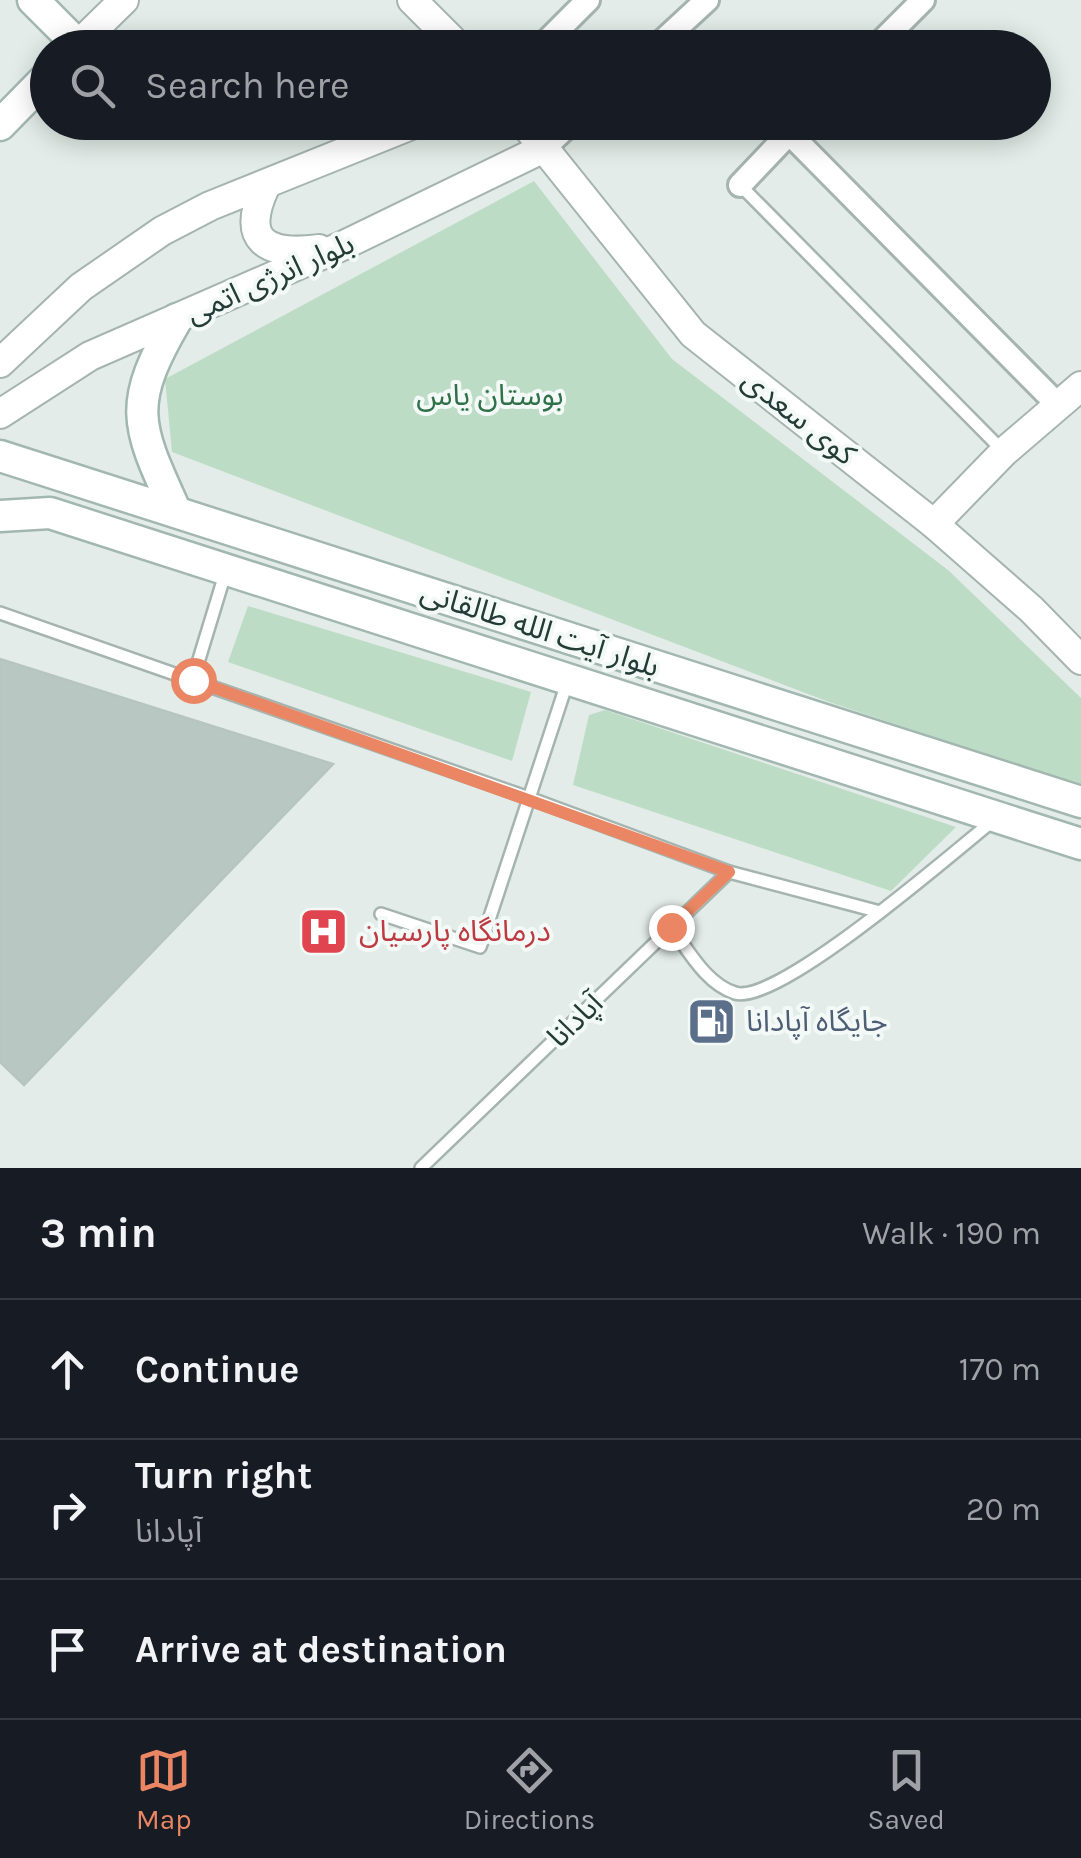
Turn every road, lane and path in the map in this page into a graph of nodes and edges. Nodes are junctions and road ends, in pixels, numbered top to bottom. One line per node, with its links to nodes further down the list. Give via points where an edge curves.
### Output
1 (33, 0): 7 (main road)
2 (124, 0): 8 (street)
3 (412, 0): 9 (street)
4 (588, 0): 10 (street)
5 (707, 0): 11 (street)
6 (922, 0): 12 (street)
7 (62, 30)
8 (93, 30)
9 (442, 30)
10 (558, 30)
11 (674, 30)
12 (893, 30)
13 (30, 94): 14 (main road)
14 (0, 125)
15 (376, 140): 22 (street)
16 (538, 140): 20 (street, کوی سعدی)
17 (553, 140): 20 (street)
18 (783, 140): 21 (street)
19 (805, 140): 27 (street)
20 (544, 148): 23 (street, بلوار انرژی اتمی); 33 (street, کوی سعدی, via 694,334)
21 (740, 186): 29 (lane)
22 (265, 187): 23 (street, via 252,214 258,237 269,246 292,252); 25 (street, via 162,232 82,287)
23 (342, 246): 24 (street, بلوار انرژی اتمی)
24 (177, 319): 28 (street, بلوار انرژی اتمی, via 90,356); 31 (main road, via 153,360 141,400 143,433)
25 (0, 363)
26 (1081, 386): 27 (street)
27 (1058, 406): 29 (street)
28 (0, 414)
29 (1004, 452): 33 (street)
30 (0, 456): 31 (main road, بلوار آیت الله طالقانی)
31 (176, 512): 40 (main road, بلوار آیت الله طالقانی)
32 (0, 516): 34 (main road, بلوار آیت الله طالقانی, via 50,513)
33 (934, 524): 36 (street, کوی سعدی)
34 (226, 570): 37 (main road, بلوار آیت الله طالقانی); 38 (lane)
35 (0, 612): 38 (lane)
36 (1081, 660)
37 (568, 679): 39 (lane); 41 (main road, بلوار آیت الله طالقانی)
38 (193, 680): 39 (lane)
39 (529, 798): 43 (lane); 45 (lane, via 480,947)
40 (1081, 802)
41 (999, 816): 42 (main road, بلوار آیت الله طالقانی); 44 (lane)
42 (1081, 844)
43 (729, 872): 44 (lane); 46 (lane, آپادانا)
44 (880, 912): 46 (lane, via 755,993 736,993 710,978)
45 (381, 914)
46 (671, 927): 47 (lane, آپادانا)
47 (421, 1168)

